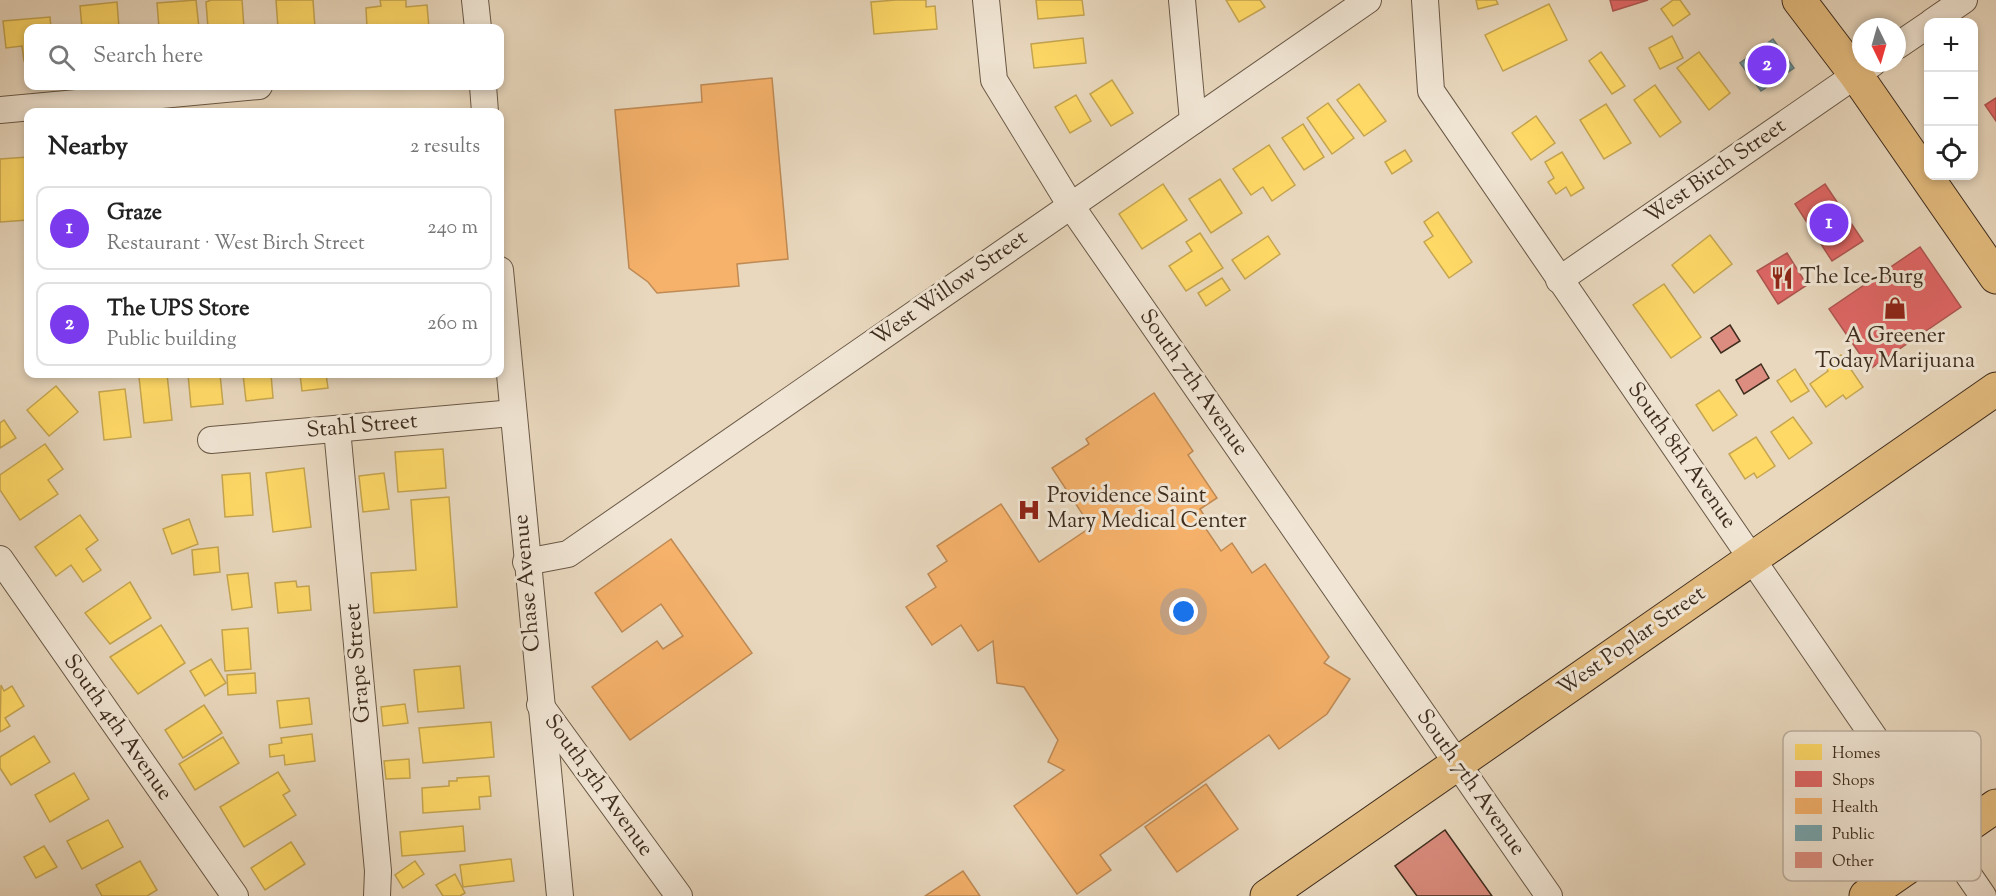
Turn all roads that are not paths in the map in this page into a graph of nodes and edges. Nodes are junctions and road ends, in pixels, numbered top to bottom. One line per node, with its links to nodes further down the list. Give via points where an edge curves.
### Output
1 (475, 0): 9 (street)
2 (986, 0): 20 (street, South 7th Avenue, via 994,80)
3 (1182, 0): 19 (street)
4 (1368, 0): 19 (street, West Willow Street)
5 (1425, 0): 22 (street, South 8th Avenue, via 1431,91)
6 (1799, 0): 12 (main road)
7 (1964, 0): 8 (street)
8 (1938, 18)
9 (478, 24)
10 (1924, 28): 11 (street)
11 (1906, 40)
12 (1852, 56)
13 (1860, 72): 22 (street, West Birch Street)
14 (1866, 72): 21 (main road)
15 (216, 90): 18 (street)
16 (483, 90): 17 (street)
17 (485, 108)
18 (0, 110)
19 (1193, 121): 20 (street, West Willow Street)
20 (1071, 206): 30 (street, West Willow Street, via 568,554); 33 (street, South 7th Avenue)
21 (1996, 277)
22 (1559, 280): 28 (street, South 8th Avenue)
23 (504, 314): 25 (street, Chase Avenue)
24 (1996, 389): 28 (main road, West Poplar Street)
25 (513, 413): 26 (street, Stahl Street); 30 (street, Chase Avenue)
26 (337, 429): 27 (street, Stahl Street); 39 (street, Grape Street, via 378,872)
27 (212, 440)
28 (1751, 559): 32 (street, South 8th Avenue); 33 (main road, West Poplar Street)
29 (0, 560): 38 (street, South 4th Avenue)
30 (526, 562): 31 (street, Chase Avenue)
31 (540, 705): 40 (street, Chase Avenue); 41 (street, South 5th Avenue)
32 (1869, 731)
33 (1457, 764): 42 (main road, West Poplar Street); 43 (street, South 7th Avenue)
34 (1996, 806): 35 (main road)
35 (1981, 816)
36 (1888, 881): 44 (main road)
37 (1973, 881): 45 (street, South 8th Avenue)
38 (235, 896)
39 (377, 896)
40 (560, 896)
41 (679, 896)
42 (1267, 896)
43 (1549, 896)
44 (1866, 896)
45 (1983, 896)

